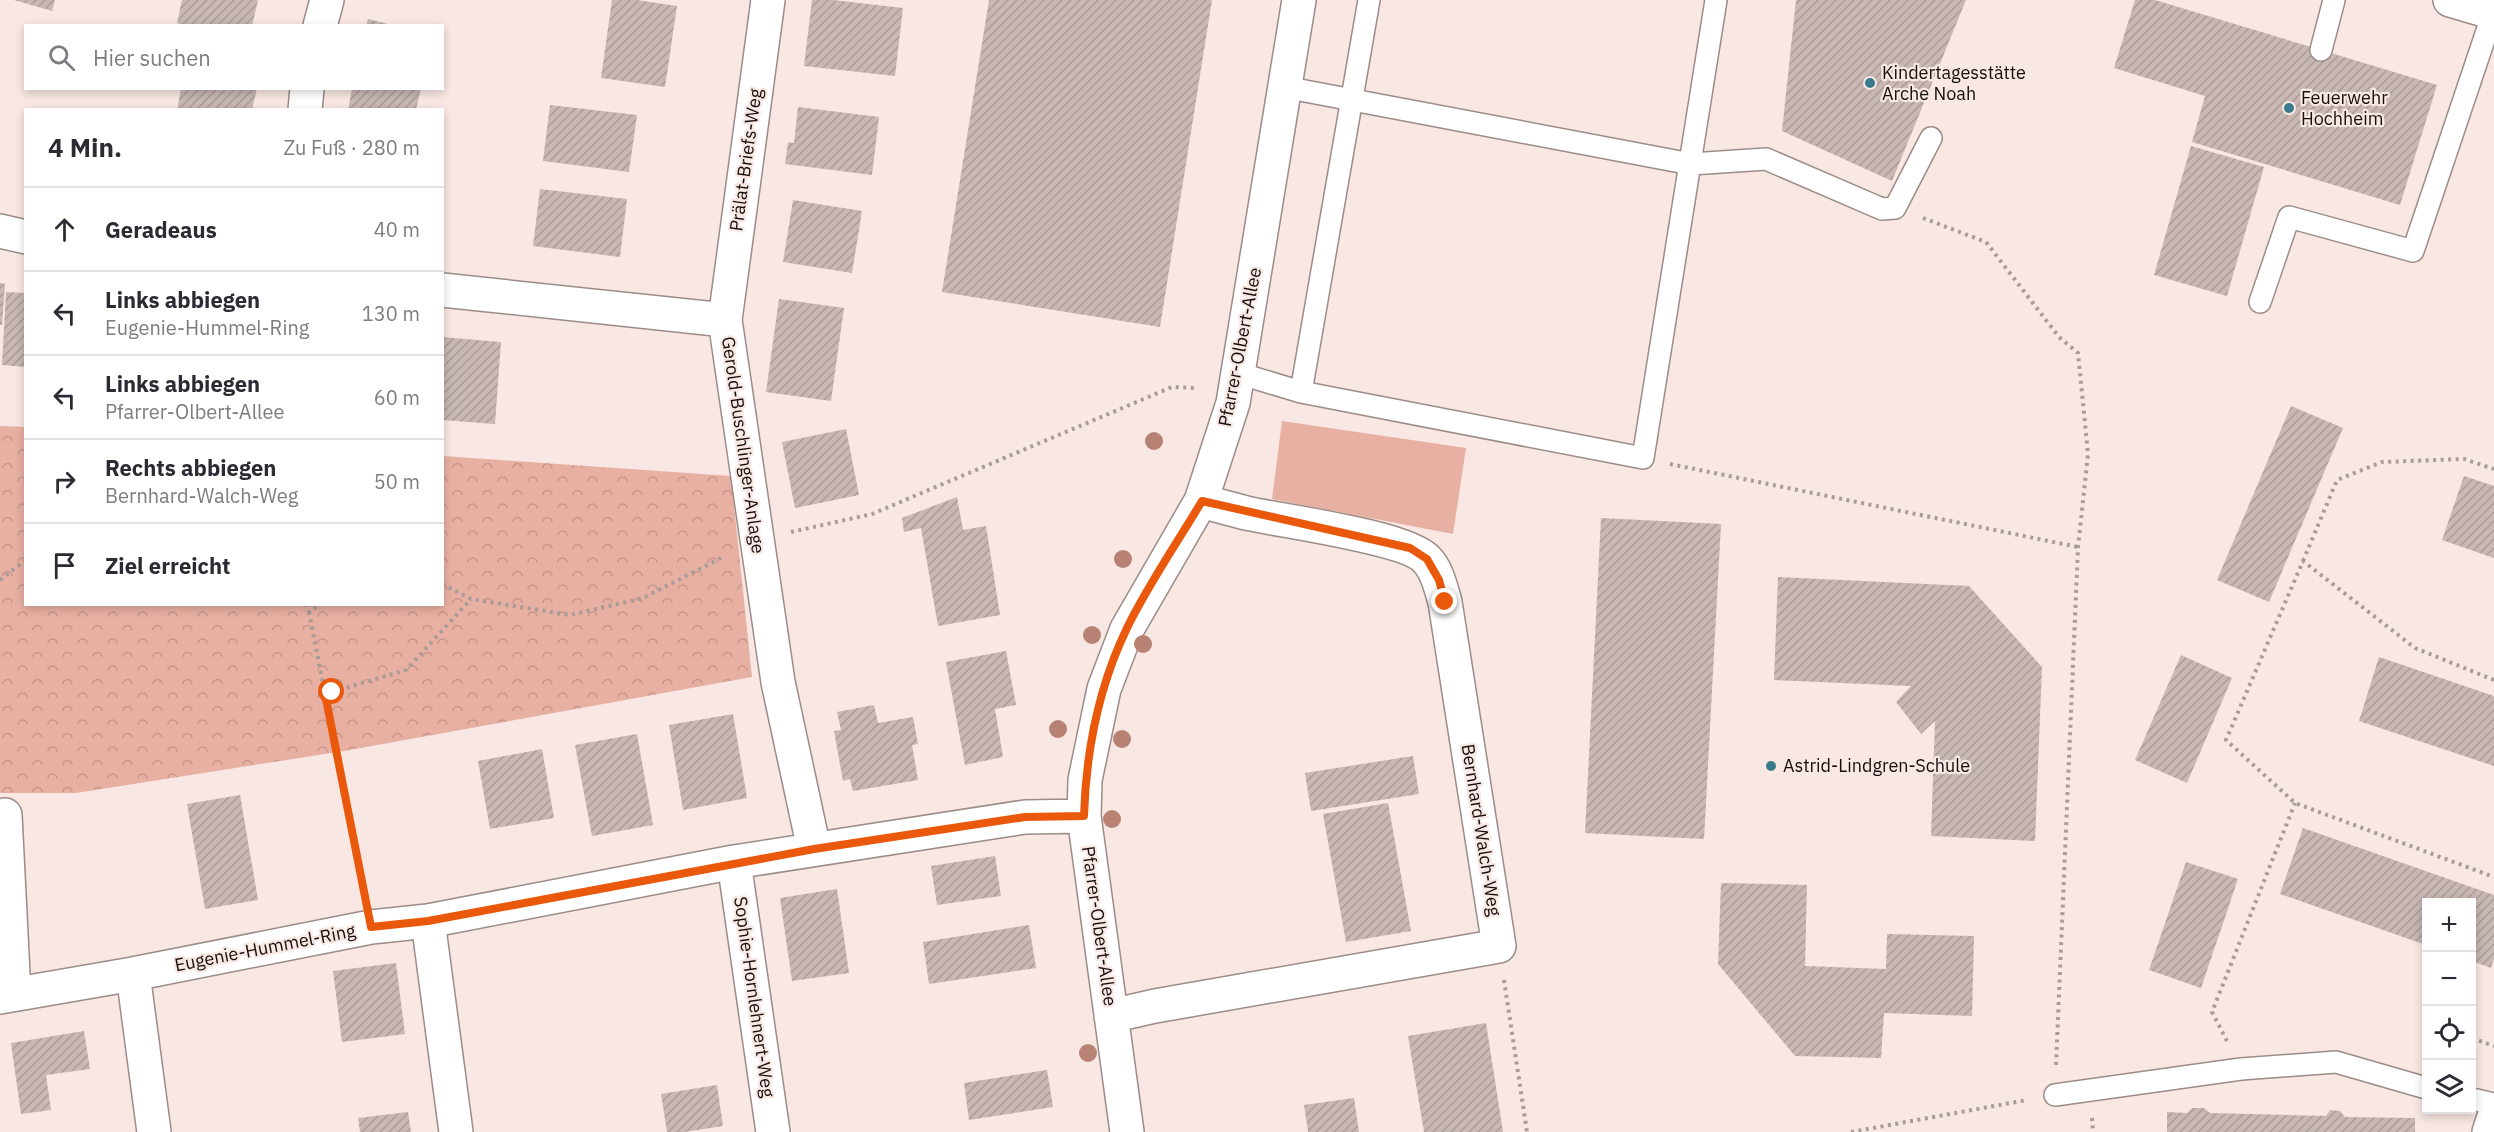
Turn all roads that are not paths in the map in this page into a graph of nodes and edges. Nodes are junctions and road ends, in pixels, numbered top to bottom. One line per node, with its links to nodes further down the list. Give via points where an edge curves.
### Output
1 (327, 0): 9 (street)
2 (768, 0): 21 (street, Prälat-Briefs-Weg)
3 (1299, 0): 11 (street, Pfarrer-Olbert-Allee)
4 (1368, 0): 13 (lane)
5 (1716, 0): 16 (lane)
6 (2334, 0): 10 (lane)
7 (2450, 0): 8 (street)
8 (2493, 13): 20 (lane, via 2413,251 2289,217)
9 (321, 24)
10 (2321, 50)
11 (1284, 87): 13 (lane); 22 (street, Pfarrer-Olbert-Allee)
12 (307, 90): 14 (street)
13 (1351, 100): 16 (lane); 23 (lane)
14 (305, 108)
15 (1931, 138): 16 (lane, via 1895,208 1882,209 1766,159)
16 (1691, 164): 23 (lane, via 1643,458)
17 (0, 231): 18 (street)
18 (24, 237)
19 (444, 290): 21 (street, Gerold-Buschlinger-Anlage)
20 (2260, 302)
21 (724, 320): 27 (street, Gerold-Buschlinger-Anlage, via 778,682)
22 (1238, 373): 23 (lane); 24 (street, Pfarrer-Olbert-Allee, via 1222,441)
23 (1301, 392)
24 (1202, 501): 26 (street, Pfarrer-Olbert-Allee, via 1127,629 1104,689 1085,780); 32 (street, Bernhard-Walch-Weg, via 1368,537 1410,548 1427,559 1445,602 1499,946)
25 (5, 815): 31 (street, Eugenie-Hummel-Ring)
26 (1084, 816): 27 (street, Eugenie-Hummel-Ring, via 1025,817); 32 (street, Pfarrer-Olbert-Allee)
27 (814, 849): 28 (street, Eugenie-Hummel-Ring)
28 (734, 862): 29 (street, Eugenie-Hummel-Ring); 40 (street, Sophie-Hornlehnert-Weg)
29 (428, 921): 30 (street, Eugenie-Hummel-Ring, via 371,927); 39 (street)
30 (133, 974): 31 (street, Eugenie-Hummel-Ring); 38 (street)
31 (7, 995)
32 (1111, 1016): 41 (street, Pfarrer-Olbert-Allee)
33 (2422, 1087): 34 (lane, via 2336,1062 2241,1069)
34 (2055, 1095)
35 (2476, 1100): 36 (lane)
36 (2494, 1104)
37 (2494, 1117): 42 (street)
38 (154, 1132)
39 (456, 1132)
40 (773, 1132)
41 (1127, 1132)
42 (2489, 1132)

